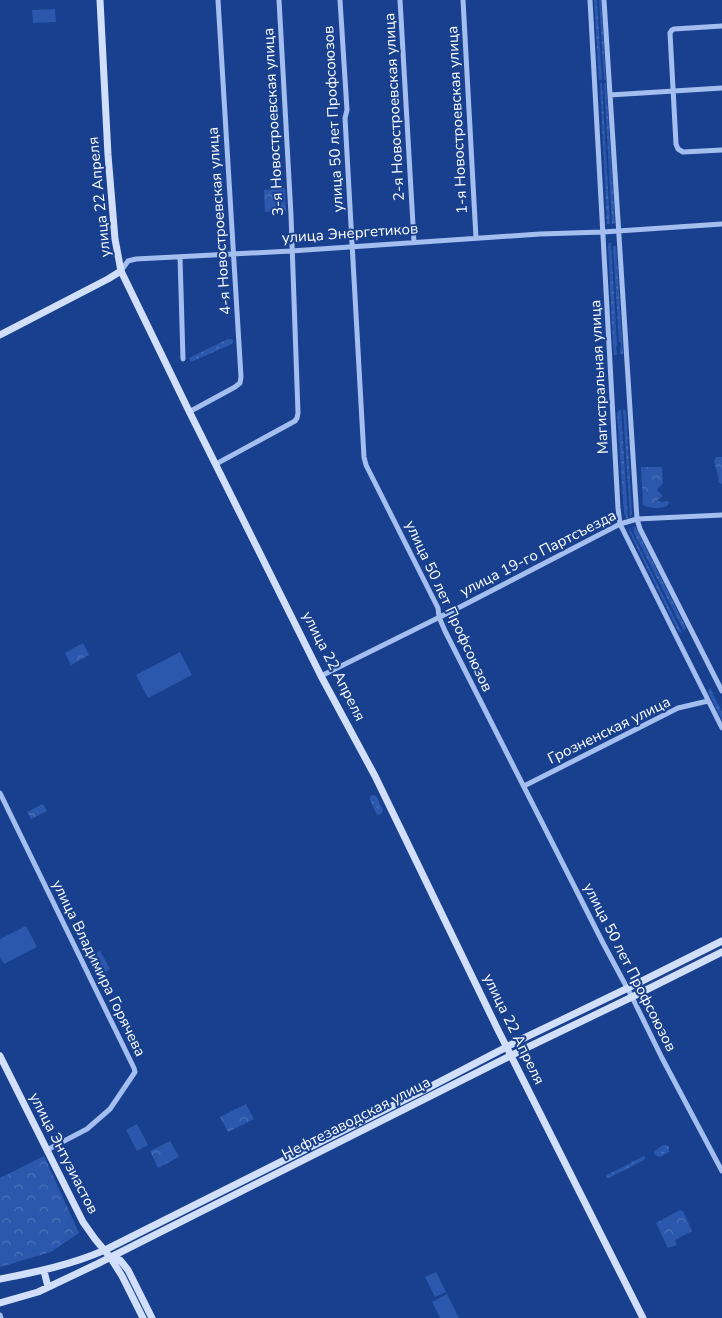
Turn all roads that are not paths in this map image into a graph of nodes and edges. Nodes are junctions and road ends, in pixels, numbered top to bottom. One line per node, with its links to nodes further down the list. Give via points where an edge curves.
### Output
1 (100, 0): 23 (main road, улица 22 Апреля, via 109,163)
2 (218, 0): 21 (street, 4-я Новостроевская улица)
3 (279, 0): 20 (street, 3-я Новостроевская улица)
4 (340, 0): 19 (street, улица 50 лет Профсоюзов)
5 (400, 0): 18 (street, 2-я Новостроевская улица)
6 (463, 0): 17 (street, 1-я Новостроевская улица)
7 (590, 0): 16 (street, Магистральная улица)
8 (604, 0): 12 (street, Магистральная улица)
9 (722, 26): 11 (street, via 672,30)
10 (722, 88): 11 (street)
11 (673, 92): 12 (street); 13 (street, via 678,149 683,152)
12 (610, 95): 15 (street, Магистральная улица)
13 (722, 150)
14 (722, 224): 15 (street, улица Энергетиков)
15 (618, 231): 16 (street, улица Энергетиков); 29 (street, Магистральная улица)
16 (603, 232): 17 (street, улица Энергетиков); 30 (street, Магистральная улица)
17 (476, 238): 18 (street, улица Энергетиков)
18 (414, 242): 19 (street, улица Энергетиков)
19 (352, 247): 20 (street, улица Энергетиков); 31 (street, улица 50 лет Профсоюзов, via 365,461 438,608)
20 (291, 251): 21 (street, улица Энергетиков); 27 (street, 3-я Новостроевская улица, via 297,418)
21 (234, 253): 22 (street, улица Энергетиков); 26 (street, 4-я Новостроевская улица, via 240,383)
22 (180, 256): 23 (street, улица Энергетиков, via 128,261); 25 (street)
23 (121, 271): 24 (main road, улица Энергетиков); 26 (main road, улица 22 Апреля)
24 (0, 335)
25 (183, 359)
26 (189, 412): 27 (main road, улица 22 Апреля)
27 (216, 464): 32 (main road, улица 22 Апреля)
28 (722, 515): 29 (street, улица 19-го Партсъезда)
29 (637, 519): 30 (street, улица 19-го Партсъезда); 33 (street, Магистральная улица)
30 (620, 524): 31 (street, улица 19-го Партсъезда); 34 (street, Магистральная улица)
31 (439, 617): 32 (street, улица 19-го Партсъезда); 36 (street, улица 50 лет Профсоюзов)
32 (321, 676): 42 (main road, улица 22 Апреля, via 371,768)
33 (722, 691)
34 (708, 701): 35 (street, Магистральная улица); 36 (street, Грозненская улица, via 678,708)
35 (722, 728)
36 (524, 786): 40 (street, улица 50 лет Профсоюзов)
37 (0, 793): 51 (street, улица Владимира Горячева, via 135,1072 110,1109 87,1129)
38 (722, 941): 40 (main road, Нефтезаводская улица)
39 (722, 952): 41 (main road, Нефтезаводская улица)
40 (628, 988): 41 (street, улица 50 лет Профсоюзов); 43 (main road, Нефтезаводская улица)
41 (632, 997): 45 (main road, Нефтезаводская улица); 52 (street, улица 50 лет Профсоюзов)
42 (502, 1036): 43 (main road); 44 (main road, улица 22 Апреля); 46 (main road)
43 (518, 1041): 44 (main road, Нефтезаводская улица)
44 (507, 1047): 46 (main road, Нефтезаводская улица); 48 (main road, улица 22 Апреля)
45 (522, 1050): 48 (main road, Нефтезаводская улица); 50 (main road, via 517,1058)
46 (498, 1051): 53 (main road, Нефтезаводская улица)
47 (0, 1056): 51 (main road, улица Энтузиастов)
48 (512, 1056): 49 (main road, Нефтезаводская улица); 50 (main road, улица 22 Апреля)
49 (504, 1060): 50 (main road); 54 (main road, Нефтезаводская улица)
50 (518, 1067): 61 (main road, улица 22 Апреля)
51 (47, 1150): 53 (main road, улица Энтузиастов, via 83,1222)
52 (722, 1171)
53 (105, 1250): 54 (main road, улица Энтузиастов); 55 (main road, Нефтезаводская улица)
54 (110, 1257): 57 (main road, Нефтезаводская улица); 59 (main road, улица Энтузиастов); 60 (main road, улица Энтузиастов, via 120,1260 128,1270)
55 (44, 1271): 56 (main road, Нефтезаводская улица); 57 (main road)
56 (0, 1279)
57 (48, 1287): 58 (main road, Нефтезаводская улица)
58 (0, 1303)
59 (143, 1318)
60 (152, 1318)
61 (643, 1318)

